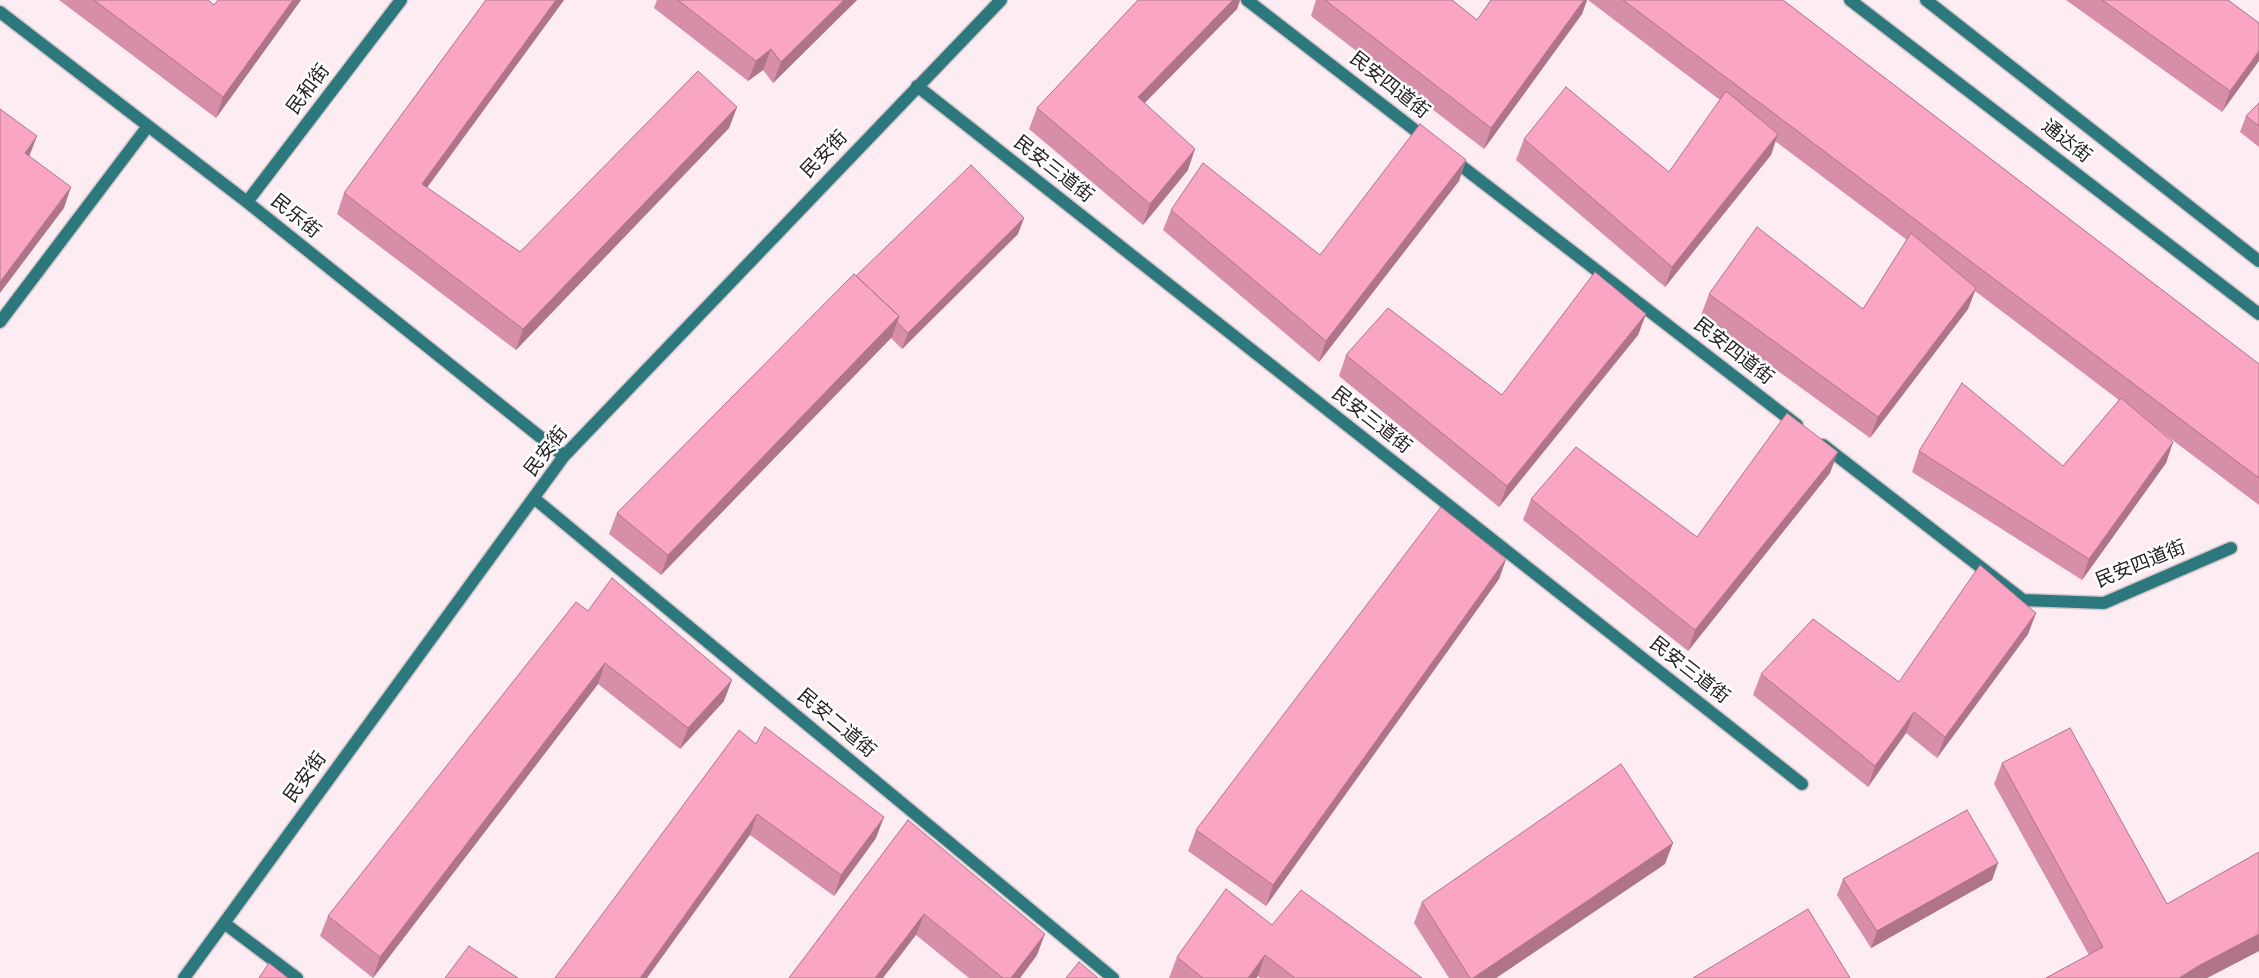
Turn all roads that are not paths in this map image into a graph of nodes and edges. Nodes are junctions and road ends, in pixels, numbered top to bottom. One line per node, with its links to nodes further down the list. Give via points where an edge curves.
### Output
1 (401, 0): 9 (street, 民和街)
2 (1001, 0): 7 (street, 民安街)
3 (1247, 0): 15 (street, 民安四道街, via 2023,600 2104,603)
4 (1850, 0): 11 (street, 通达街)
5 (1926, 0): 10 (street, 通达街)
6 (0, 12): 8 (street, 民乐街)
7 (917, 86): 13 (street, 民安街); 16 (street, 民安三道街)
8 (148, 126): 9 (street, 民乐街); 12 (street)
9 (247, 202): 13 (street, 民乐街)
10 (2259, 261)
11 (2259, 314)
12 (0, 322)
13 (564, 456): 14 (street, 民安街)
14 (535, 498): 17 (street, 民安街); 20 (street, 民安二道街)
15 (2230, 548)
16 (1802, 784)
17 (224, 923): 18 (street, 民安街); 19 (street)
18 (184, 978)
19 (297, 978)
20 (1113, 978)

